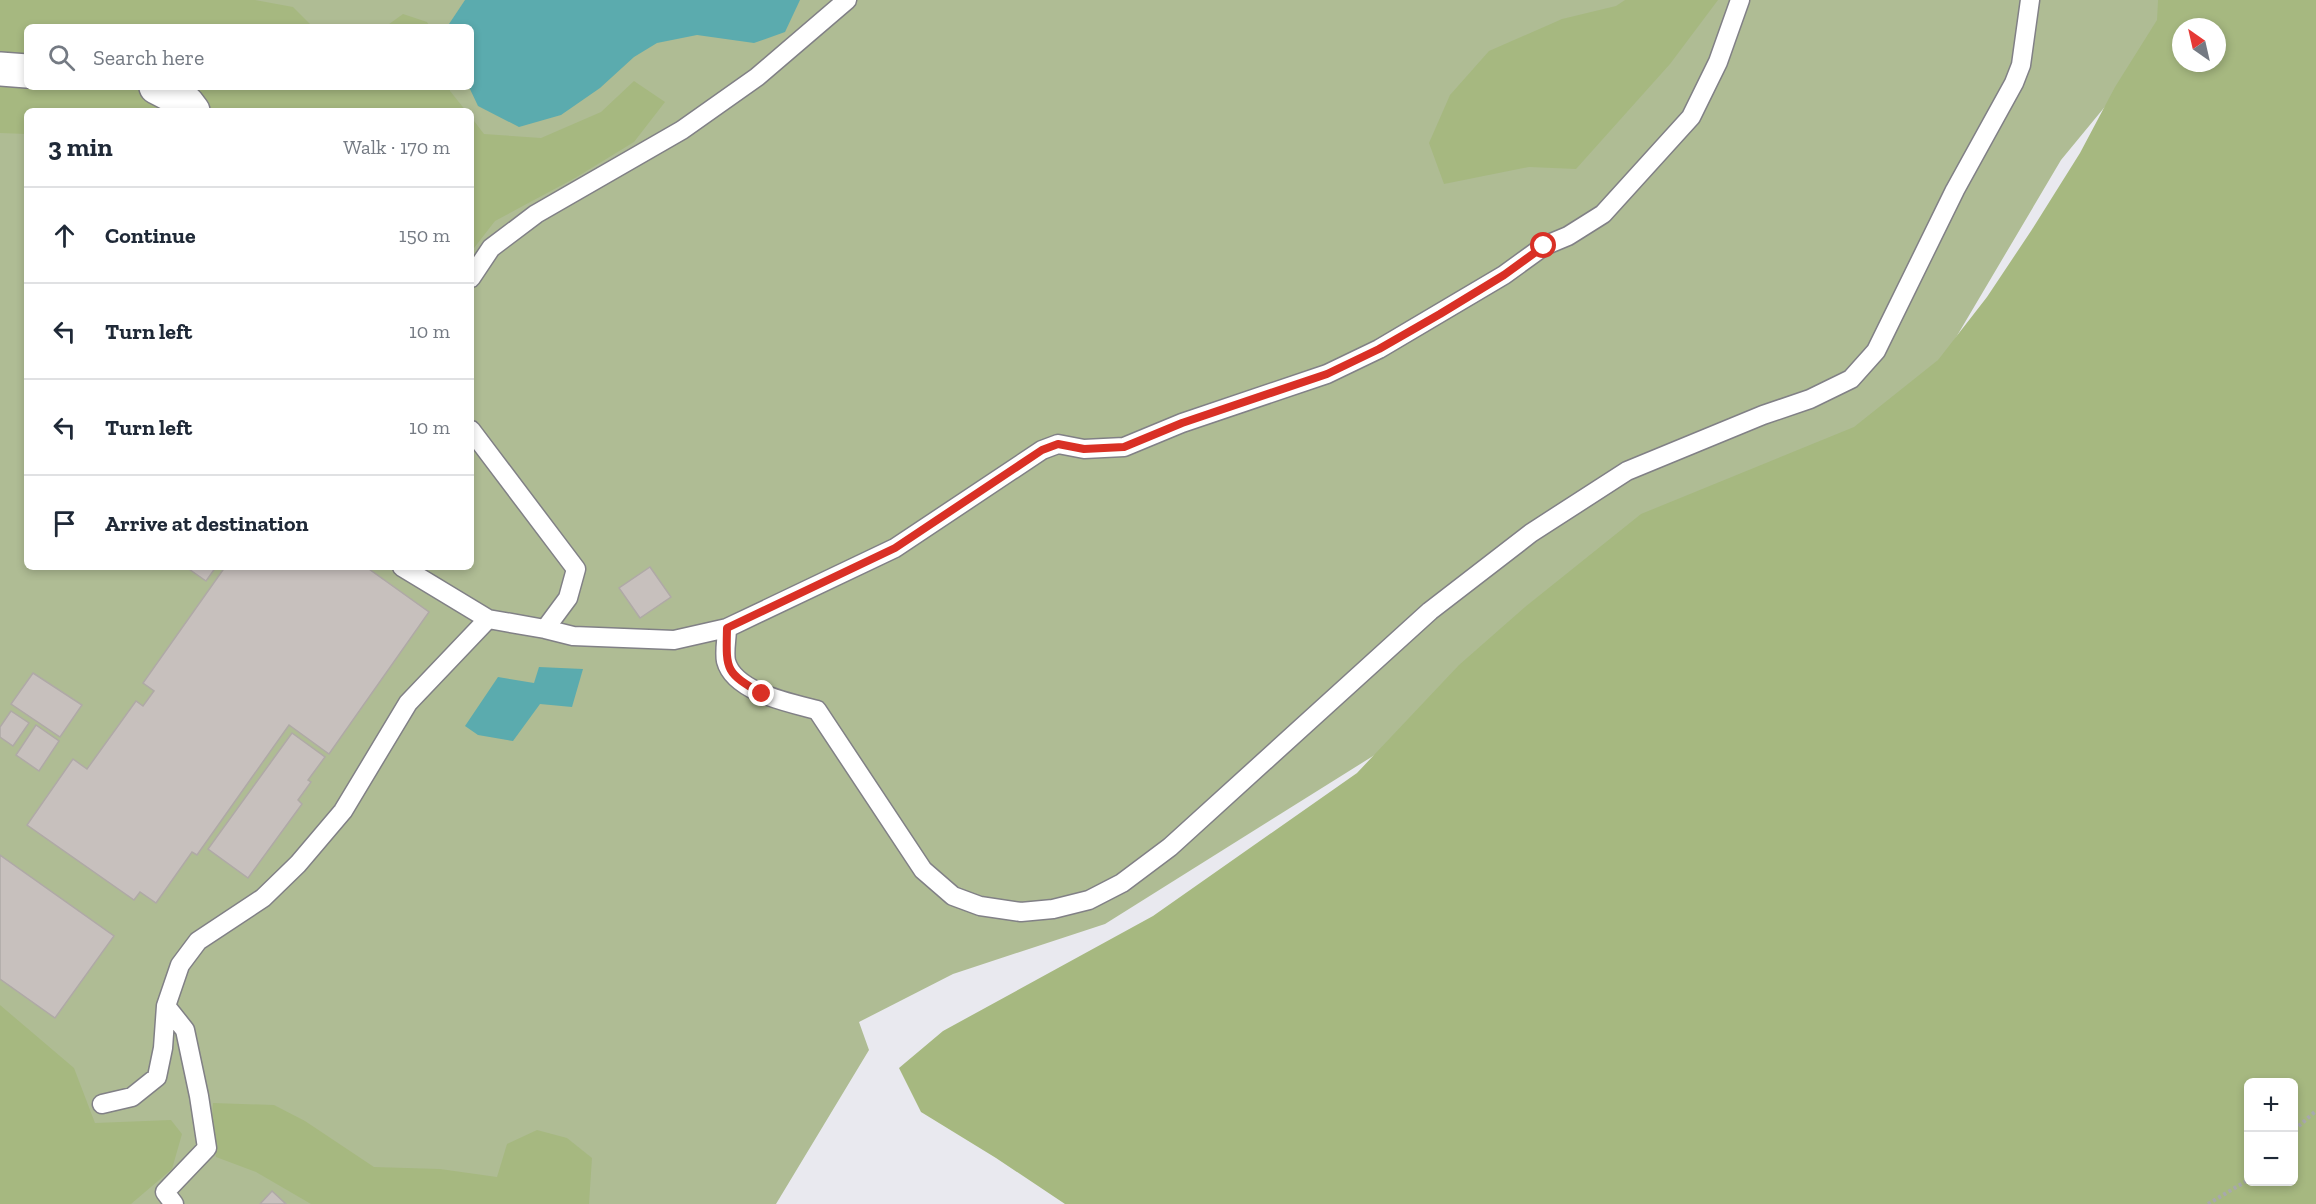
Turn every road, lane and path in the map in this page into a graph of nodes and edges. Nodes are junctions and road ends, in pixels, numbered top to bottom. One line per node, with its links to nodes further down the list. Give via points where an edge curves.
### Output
1 (847, 0): 8 (lane, via 757,77 682,130 536,214 491,248)
2 (1740, 0): 12 (lane, via 1718,62 1691,117 1604,214 1544,246 1504,275 1379,349 1327,374 1124,447 1084,449 1058,444 1042,450 895,548)
3 (2030, 0): 12 (lane, via 2021,65 2014,83 1954,190 1876,351 1851,379 1627,471 1531,533 1430,611 1170,847 1122,883 1089,900 1021,912 980,906 953,896 922,870 817,710 762,694 735,678 726,661)
4 (0, 69): 5 (street)
5 (24, 71)
6 (162, 90): 7 (street)
7 (191, 108)
8 (474, 274)
9 (474, 433): 13 (lane, via 576,569 568,598)
10 (407, 570): 11 (lane)
11 (488, 619): 13 (lane); 14 (lane, via 408,703 343,811 298,864 263,898 198,941 180,965)
12 (727, 628): 13 (lane, via 674,640 573,636)
13 (545, 629)
14 (166, 1006): 15 (lane, via 157,1077 132,1097); 19 (lane, via 185,1030 207,1148 165,1192)
15 (102, 1104)
16 (2316, 1111): 17 (path)
17 (2298, 1127)
18 (2244, 1182): 20 (path)
19 (174, 1204)
20 (2208, 1204)

